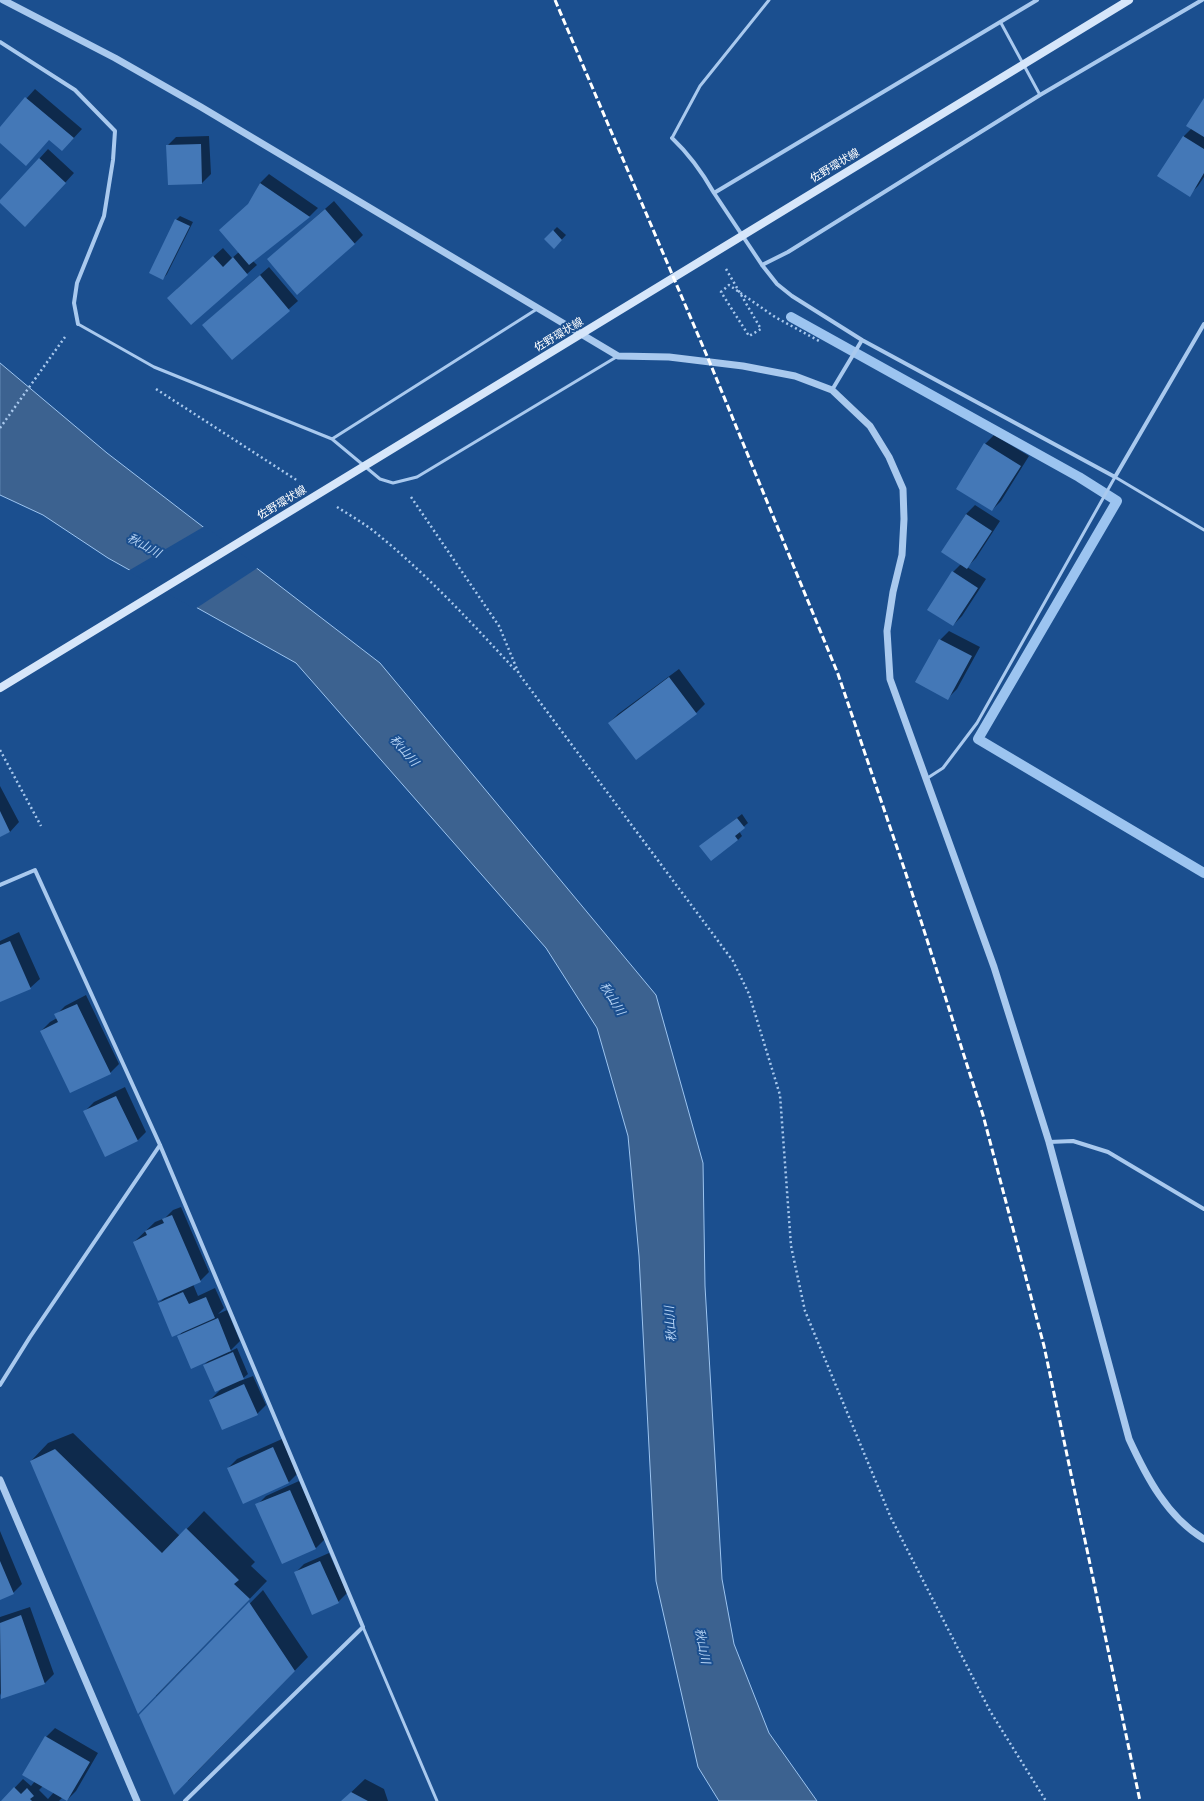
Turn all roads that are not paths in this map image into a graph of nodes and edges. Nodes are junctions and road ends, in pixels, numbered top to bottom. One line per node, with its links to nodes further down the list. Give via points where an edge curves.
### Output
1 (3, 0): 12 (street, via 115,58 201,107)
2 (769, 0): 9 (lane, via 700,86)
3 (1037, 0): 6 (street)
4 (1129, 0): 21 (main road, 佐野環状線)
5 (1202, 0): 8 (street)
6 (1001, 23): 8 (lane); 10 (street)
7 (0, 42): 13 (street, via 76,90 115,131 104,216 77,283 74,303)
8 (1040, 95): 11 (street, via 788,252)
9 (672, 138): 10 (street, via 703,172)
10 (714, 193): 11 (street)
11 (762, 265): 15 (street, via 777,284 792,296)
12 (537, 309): 16 (street); 18 (lane)
13 (78, 324): 18 (lane, via 154,367)
14 (1204, 324): 19 (street)
15 (862, 340): 17 (street); 19 (street)
16 (618, 356): 17 (street, via 668,357 743,366 795,376); 18 (lane, via 417,477 393,483 380,479)
17 (832, 390): 22 (street, via 870,426 889,457 902,489 902,555 887,631 890,679)
18 (332, 439)
19 (1115, 477): 20 (lane); 22 (lane, via 978,723 943,768)
20 (1204, 530)
21 (1, 687)
22 (926, 779): 24 (street, via 994,967)
23 (0, 885): 25 (street, via 35,870)
24 (1048, 1142): 26 (street, via 1073,1141 1108,1152); 29 (street, via 1130,1439 1147,1477 1167,1505 1193,1532)
25 (160, 1145): 27 (street); 30 (street)
26 (1204, 1209)
27 (0, 1385)
28 (0, 1480): 31 (street)
29 (1204, 1539)
30 (363, 1627): 32 (street); 33 (lane)
31 (137, 1801)
32 (185, 1801)
33 (437, 1801)

